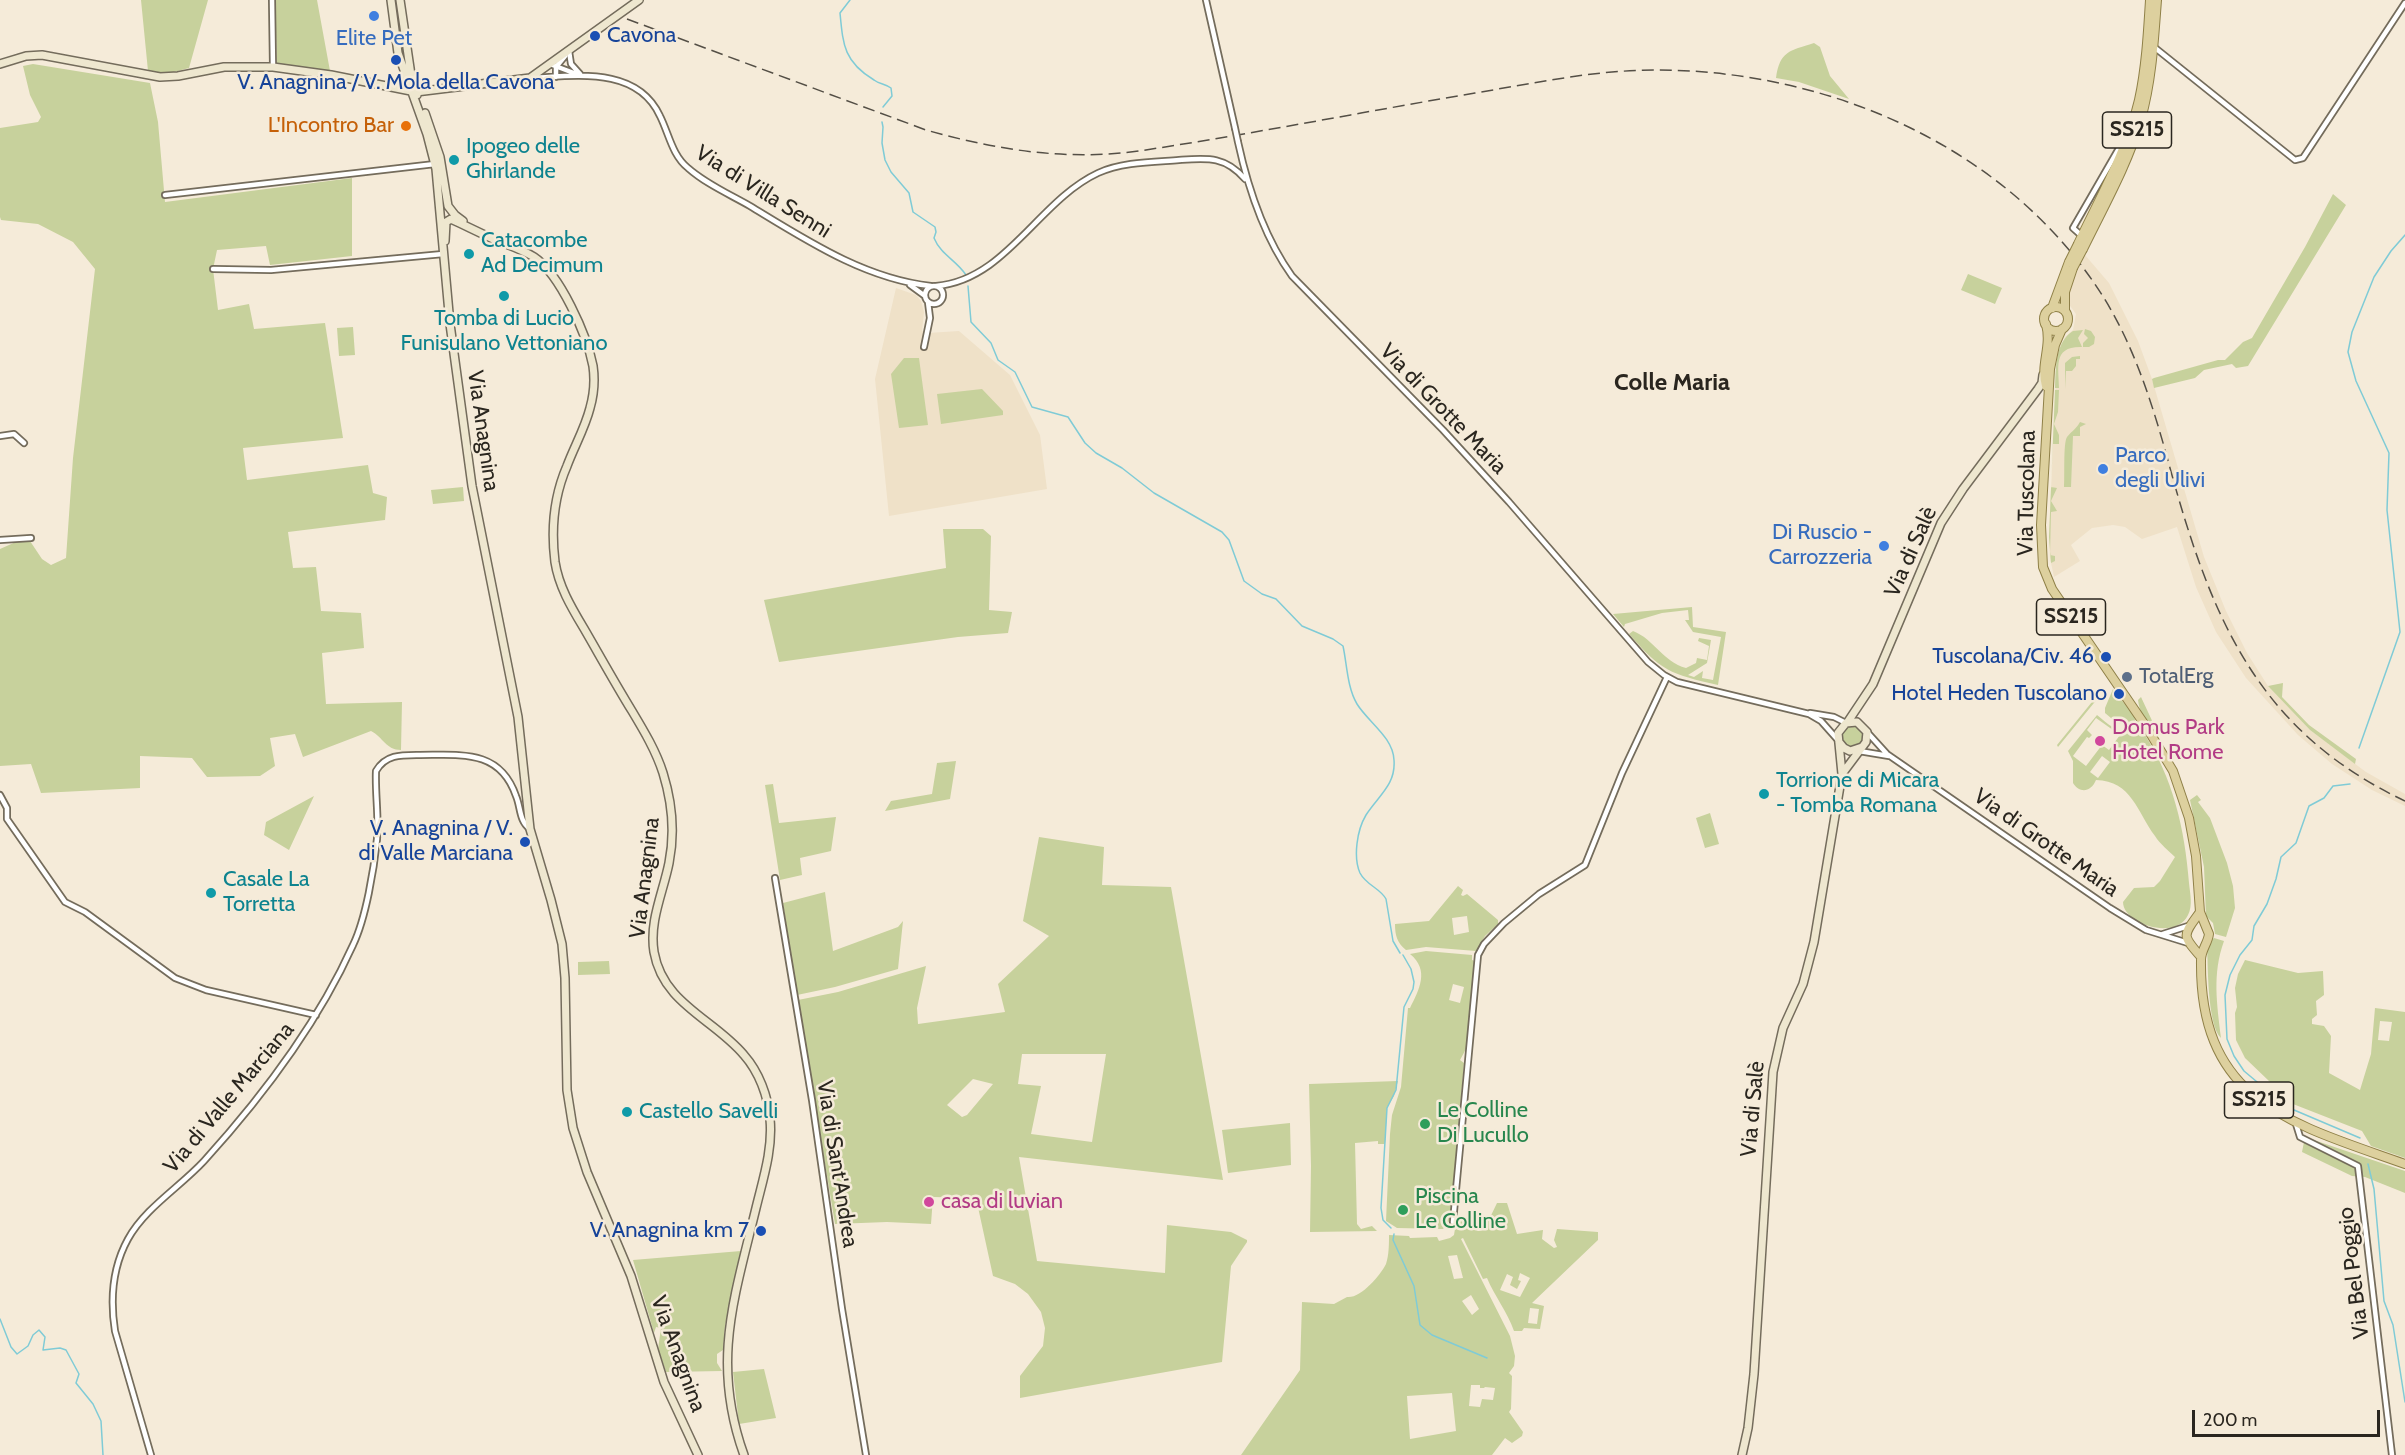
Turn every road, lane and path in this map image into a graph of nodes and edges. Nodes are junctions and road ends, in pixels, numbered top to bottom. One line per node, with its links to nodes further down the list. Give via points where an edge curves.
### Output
1 (272, 0): 13 (street)
2 (391, 0): 18 (main road, Via Anagnina, via 397,48)
3 (400, 0): 18 (main road, Via Anagnina)
4 (639, 0): 10 (main road)
5 (1206, 0): 21 (street, Via di Grotte Maria, bridge)
6 (2150, 0): 19 (main road, SS215, via 2142,84)
7 (2157, 0): 9 (main road, SS215)
8 (2405, 3): 9 (street, via 2302,158 2295,160)
9 (2153, 46): 24 (main road, SS215, via 2145,103 2132,145)
10 (569, 51): 12 (main road); 14 (street, via 571,64)
11 (0, 64): 13 (main road, via 42,55 164,77 224,67)
12 (553, 66): 14 (street); 15 (street); 16 (street); 17 (main road)
13 (273, 67): 18 (main road)
14 (582, 76): 16 (street, Via di Villa Senni); 29 (street, Via di Villa Senni, via 610,78 642,92 657,110 678,158 705,180 824,250)
15 (549, 77): 16 (street, Via di Villa Senni); 17 (street, Via di Villa Senni)
16 (556, 77)
17 (531, 78): 18 (main road)
18 (414, 92): 20 (main road, Via Anagnina); 23 (main road, Via Anagnina, via 438,150 448,206)
19 (2131, 128): 24 (main road, SS215); 24 (street, via 2073,228)
20 (435, 164): 22 (street); 25 (main road, Via Anagnina)
21 (1248, 182): 30 (street, Via di Villa Senni, via 1229,164 1210,159 1143,163 1102,171 1070,193 980,272); 48 (street, Via di Grotte Maria, via 1275,247 1292,276 1443,430 1640,653)
22 (165, 195)
23 (482, 234): 28 (main road, Via Anagnina, via 451,219 446,222); 72 (main road, Via Anagnina, via 532,255 551,272 590,355 594,375 592,400 556,499 557,575 570,605 654,750 665,780 673,833 654,922 654,952 660,969 682,1003 747,1058 761,1082 768,1106 768,1158 733,1304 727,1346 729,1401)
24 (2081, 243): 26 (main road, SS215, bridge)
25 (443, 254): 27 (street, via 271,270); 28 (main road, Via Anagnina)
26 (2071, 265): 36 (main road, SS215); 37 (main road, SS215)
27 (213, 269)
28 (445, 279): 57 (main road, Via Anagnina, via 472,486 520,730)
29 (908, 283): 31 (street, Via di Villa Senni); 32 (street, Via di Villa Senni)
30 (953, 285): 31 (street, Via di Villa Senni); 33 (street, Via di Villa Senni)
31 (934, 286): 32 (street); 33 (street)
32 (925, 296): 34 (street, Via di Villa Senni)
33 (943, 296): 35 (street, Via di Villa Senni)
34 (928, 302): 35 (street); 38 (street, Via di Villa Senni)
35 (936, 304): 38 (street, Via di Villa Senni)
36 (2052, 308): 37 (main road); 39 (main road, via 2046,312)
37 (2064, 310): 40 (main road, via 2068,319)
38 (930, 315): 41 (street)
39 (2046, 323): 40 (main road, via 2053,329); 42 (main road, Via Tuscolana / SS215, via 2049,342)
40 (2062, 329): 43 (main road, Via Tuscolana / SS215, via 2052,358)
41 (924, 347)
42 (2043, 375): 43 (main road, Via Tuscolana / SS215); 50 (main road, Via di Salè, via 2038,389 1941,523 1873,684)
43 (2048, 393): 59 (main road, Via Tuscolana / SS215, via 2041,525 2044,570 2052,589 2173,771 2190,823)
44 (0, 436): 45 (street, via 14,434)
45 (24, 442)
46 (31, 538): 47 (street)
47 (0, 540)
48 (1667, 677): 49 (street, Via di Grotte Maria); 69 (street, via 1585,865 1539,894 1504,923 1478,955)
49 (1804, 712): 50 (street, Via di Grotte Maria); 52 (street, Via di Grotte Maria, via 1824,724)
50 (1848, 721): 51 (main road, via 1861,724); 52 (main road, via 1838,733)
51 (1866, 732): 53 (main road, via 1866,742); 54 (street, Via di Grotte Maria)
52 (1839, 742): 53 (main road, via 1846,749); 55 (main road, Via di Salè)
53 (1860, 749): 54 (street, Via di Grotte Maria); 55 (main road, Via di Salè)
54 (1891, 757): 62 (street, Via di Grotte Maria, via 2110,908 2144,929)
55 (1842, 774): 74 (main road, Via di Salè, via 1812,951 1801,989 1783,1028 1772,1081 1754,1374)
56 (0, 795): 66 (street, via 7,807 7,819 65,902 85,912 175,978 206,990)
57 (530, 829): 66 (street, Via di Valle Marciana, via 522,820 509,782 501,770 486,760 463,756 388,757 376,771 377,837 363,916 354,944); 71 (main road, Via Anagnina, via 563,950 567,1088 574,1135 629,1271 664,1382)
58 (775, 878): 73 (street, Via di Sant'Andrea)
59 (2200, 912): 60 (main road); 61 (main road, Via Tuscolana)
60 (2189, 926): 61 (main road, via 2198,923); 62 (street); 63 (main road, via 2185,935)
61 (2206, 927): 64 (main road, via 2209,936)
62 (2161, 934): 63 (street, Via di Grotte Maria)
63 (2189, 944): 64 (main road); 65 (main road)
64 (2204, 944): 65 (main road)
65 (2201, 957): 67 (main road, SS215, via 2207,1018 2219,1052 2254,1096)
66 (316, 1015): 70 (street, Via di Valle Marciana, via 283,1066 204,1161 144,1218 116,1264 115,1331)
67 (2296, 1124): 68 (main road, SS215); 75 (street, Via Bel Poggio, via 2300,1137 2358,1166)
68 (2405, 1164)
69 (1453, 1222)
70 (151, 1455)
71 (698, 1455)
72 (744, 1455)
73 (866, 1455)
74 (1742, 1455)
75 (2392, 1455)

